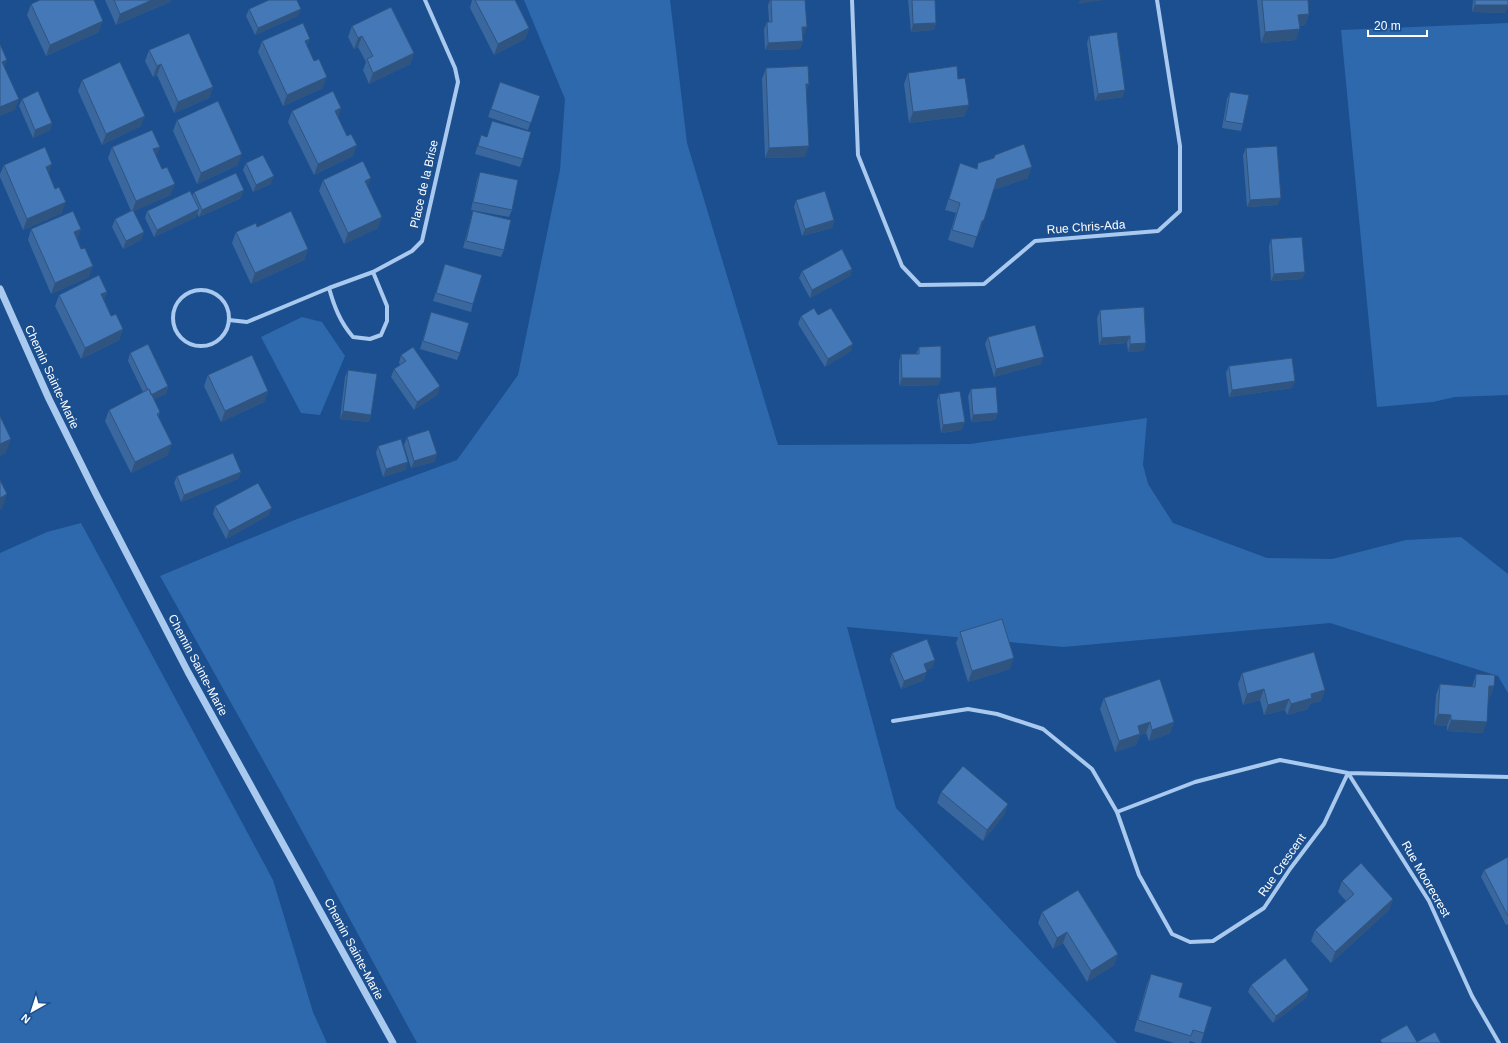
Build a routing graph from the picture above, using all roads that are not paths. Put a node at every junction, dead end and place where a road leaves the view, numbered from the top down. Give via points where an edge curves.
1 (425, 0) edge
2 (852, 0) edge
3 (1157, 0) edge
4 (373, 272) junction
5 (329, 288) junction
6 (0, 289) edge
7 (229, 320) junction
8 (893, 721) dead end
9 (1348, 772) junction
10 (1508, 777) edge
11 (1117, 812) junction
12 (393, 1043) edge
13 (1499, 1043) edge

1 - 4 street, Place de la Brise via 458,82 422,241 412,251
2 - 3 street, Rue Chris-Ada via 858,155 902,266 920,285 984,284 1035,241 1158,232 1180,211 1180,146
4 - 5 street, Place de la Brise
4 - 5 street via 387,306 388,321 381,335 370,339 353,337 345,328
5 - 7 street, Place de la Brise via 247,322
6 - 12 street, Chemin Sainte-Marie via 49,399 188,672
7 - 7 street via 225,303 218,296 202,290 192,291 184,296 174,311 173,320 181,337 197,346 206,346 222,337
8 - 11 street, Rue Crescent via 968,709 997,714 1043,729 1092,769
9 - 10 street
9 - 11 street via 1280,760 1195,782
9 - 11 street, Rue Crescent via 1324,824 1264,908 1213,941 1190,942 1172,934 1138,875
9 - 13 street, Rue Moorecrest via 1429,901 1472,996

